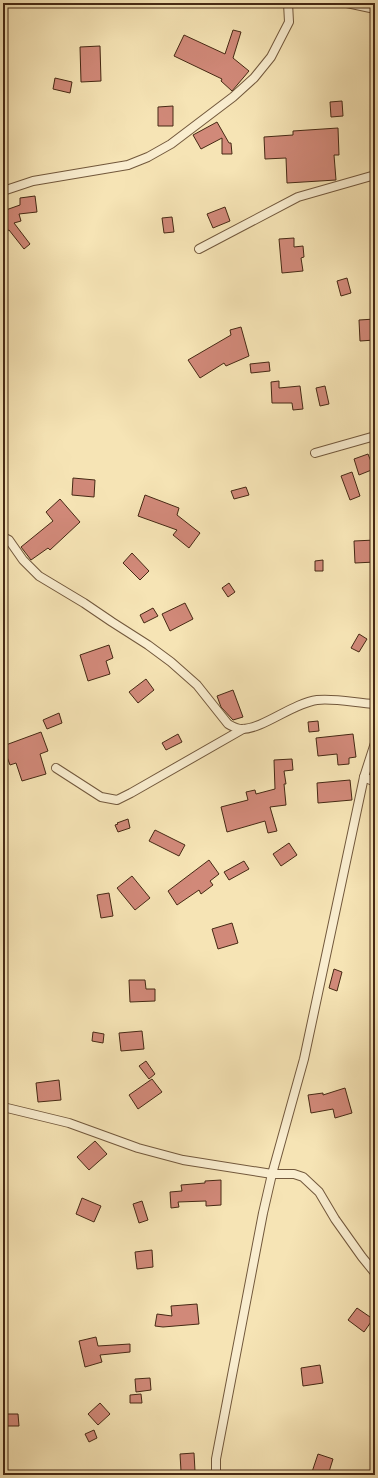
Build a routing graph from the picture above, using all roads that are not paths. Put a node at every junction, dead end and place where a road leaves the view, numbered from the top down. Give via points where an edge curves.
1 (288, 3) edge
2 (347, 3) edge
3 (375, 9) edge
4 (375, 175) edge
5 (3, 191) edge
6 (199, 249) dead end
7 (375, 436) edge
8 (316, 453) dead end
9 (3, 538) edge
10 (375, 704) edge
11 (243, 729) junction
12 (375, 743) edge
13 (56, 768) dead end
14 (364, 777) junction
15 (375, 782) edge
16 (3, 1107) edge
17 (272, 1174) junction
18 (375, 1273) edge
19 (216, 1475) edge

1 - 5 street via 289,22 271,57 254,78 171,144 128,165 33,181
2 - 3 street
4 - 6 street via 298,197
7 - 8 street
9 - 11 street via 9,540 23,560 39,576 172,662 197,685 228,724
10 - 11 street via 315,700 254,727
11 - 13 street via 116,800 101,797
12 - 14 street
14 - 15 street
14 - 17 street via 304,1059
16 - 17 street via 69,1123 138,1148 176,1158
17 - 18 street via 294,1174 303,1177 320,1192 335,1219
17 - 19 street via 216,1459

